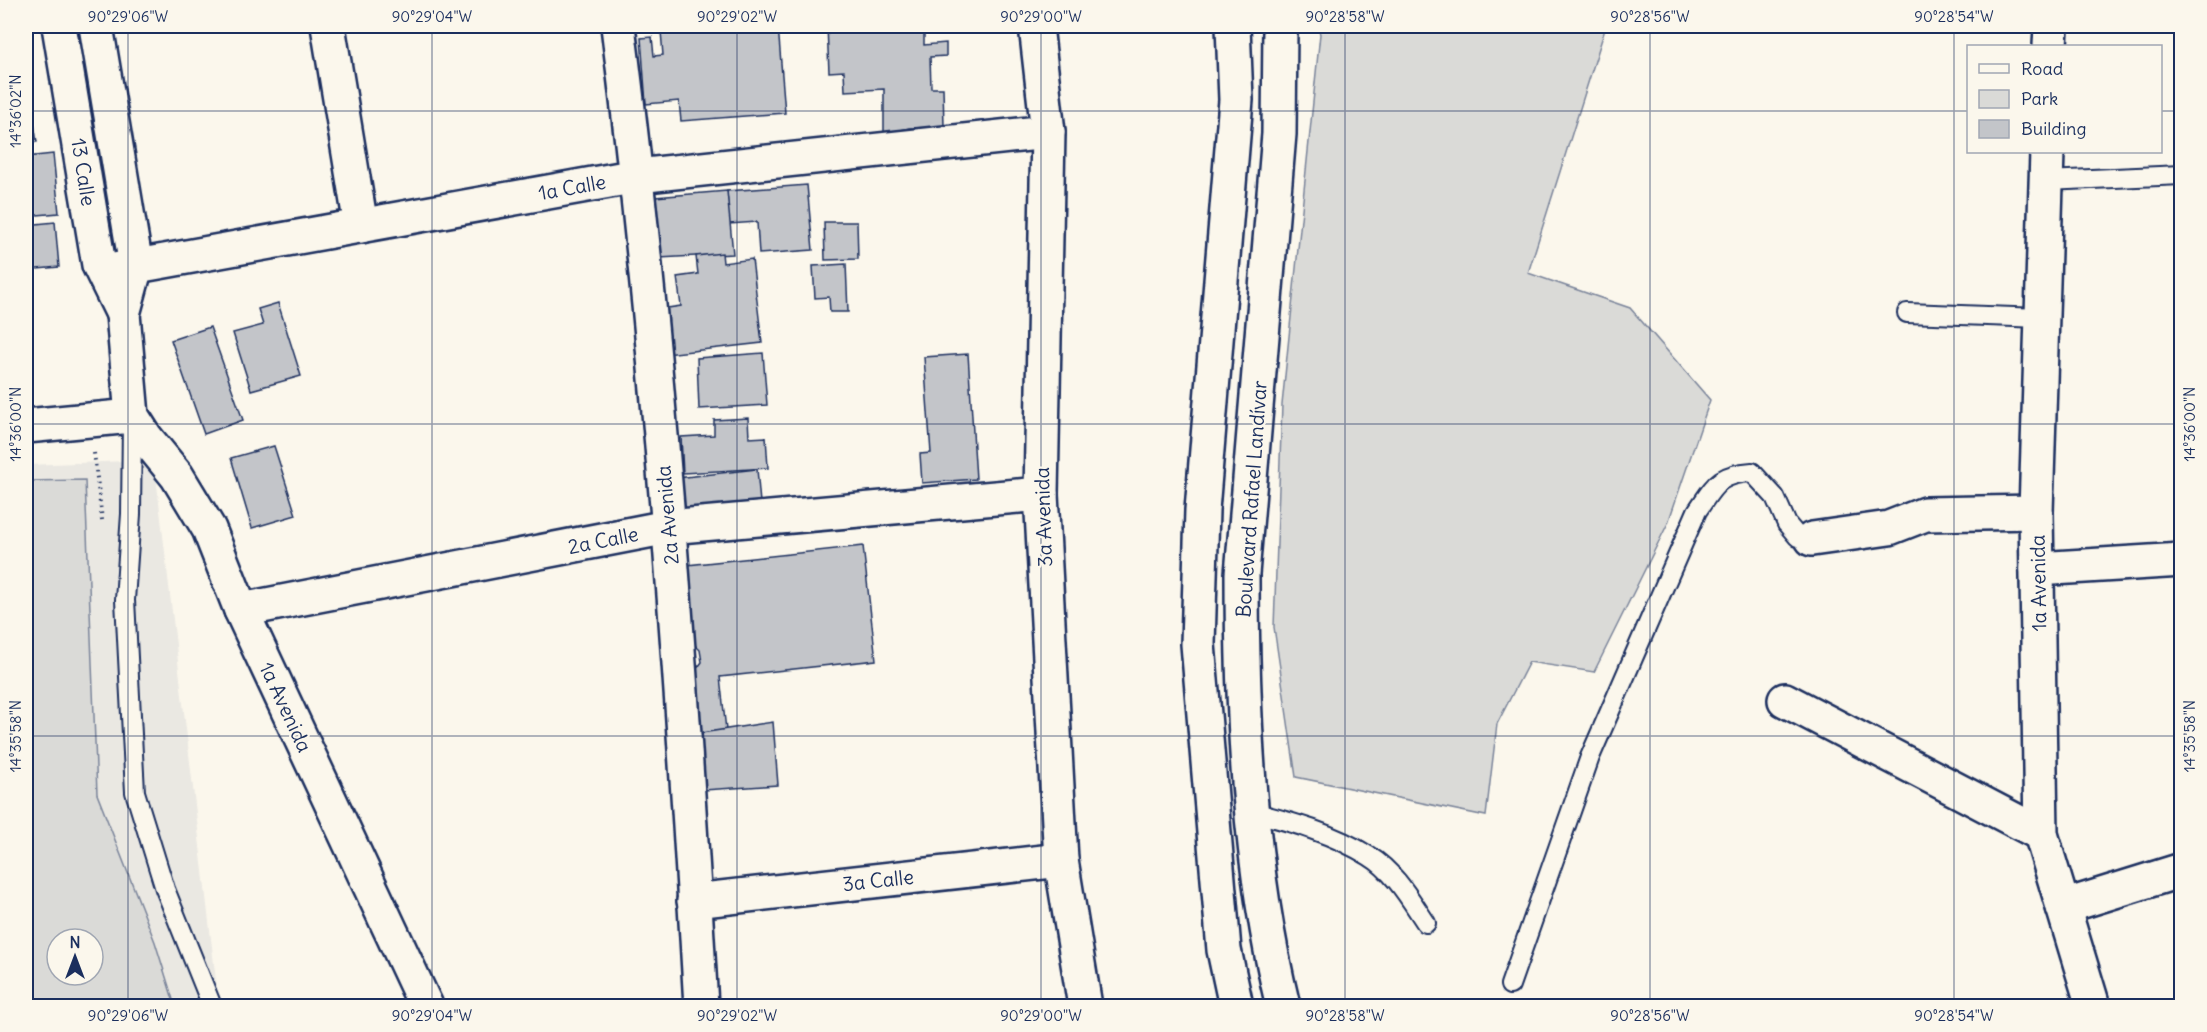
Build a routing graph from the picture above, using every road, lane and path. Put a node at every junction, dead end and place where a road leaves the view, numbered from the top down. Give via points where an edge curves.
1 (59, 26) edge
2 (96, 26) edge
3 (328, 26) edge
4 (618, 26) edge
5 (1036, 26) edge
6 (1233, 26) edge
7 (1280, 26) edge
8 (2051, 26) edge
9 (2050, 45) edge
10 (1048, 132) junction
11 (2047, 166) edge
12 (2181, 175) edge
13 (637, 176) junction
14 (361, 226) junction
15 (136, 266) junction
16 (101, 272) junction
17 (1907, 313) dead end
18 (123, 315) junction
19 (2042, 318) junction
20 (132, 416) junction
21 (26, 426) edge
22 (1041, 494) junction
23 (2036, 512) junction
24 (668, 527) junction
25 (1812, 539) joint
26 (2181, 560) edge
27 (2037, 569) junction
28 (241, 610) junction
29 (1785, 700) dead end
30 (1252, 812) junction
31 (2041, 834) junction
32 (1061, 860) junction
33 (2181, 870) edge
34 (694, 901) junction
35 (2063, 907) junction
36 (1426, 922) dead end
37 (1510, 985) dead end
38 (212, 1006) edge
39 (426, 1006) edge
40 (700, 1006) edge
41 (1085, 1006) edge
42 (1236, 1006) edge
43 (1283, 1006) edge
44 (2093, 1006) edge

1 - 16 street, 13 Calle
2 - 15 street, 13 Calle
3 - 14 street
4 - 13 street, 2a Avenida
5 - 10 street, 3a Avenida
6 - 42 street via 1236,100 1210,397 1198,644 1224,950
7 - 30 street, Boulevard Rafael Landívar via 1279,134 1242,574
8 - 9 street
10 - 13 street, 1a Calle
10 - 22 street, 3a Avenida
11 - 12 lane
11 - 19 street, 1a Avenida
13 - 14 street, 1a Calle
13 - 24 street, 2a Avenida
14 - 15 street, 1a Calle
15 - 16 street, 1a Calle
15 - 18 street, 13 Calle
16 - 18 street, 13 Calle
17 - 19 lane
18 - 20 street, 13 Calle
19 - 23 street, 1a Avenida
20 - 21 street
20 - 28 street, 1a Avenida via 177,476 209,529
20 - 38 lane via 125,600 135,792 165,889
22 - 24 street, 2a Calle
22 - 32 street, 3a Avenida
23 - 25 street via 1925,514 1889,528
23 - 27 street, 1a Avenida
24 - 28 street, 2a Calle
24 - 34 street, 2a Avenida
25 - 37 lane via 1798,537 1774,497 1752,472 1731,473 1715,484 1697,511 1590,757
26 - 27 street
27 - 31 street, 1a Avenida
28 - 39 street, 1a Avenida
29 - 31 street
30 - 36 lane via 1300,824 1370,856 1400,885
30 - 43 street, Boulevard Rafael Landívar via 1268,946
31 - 35 street, 1a Avenida
32 - 34 street, 3a Calle
32 - 41 street, 3a Avenida
33 - 35 street
34 - 40 street, 2a Avenida
35 - 44 street, 1a Avenida

